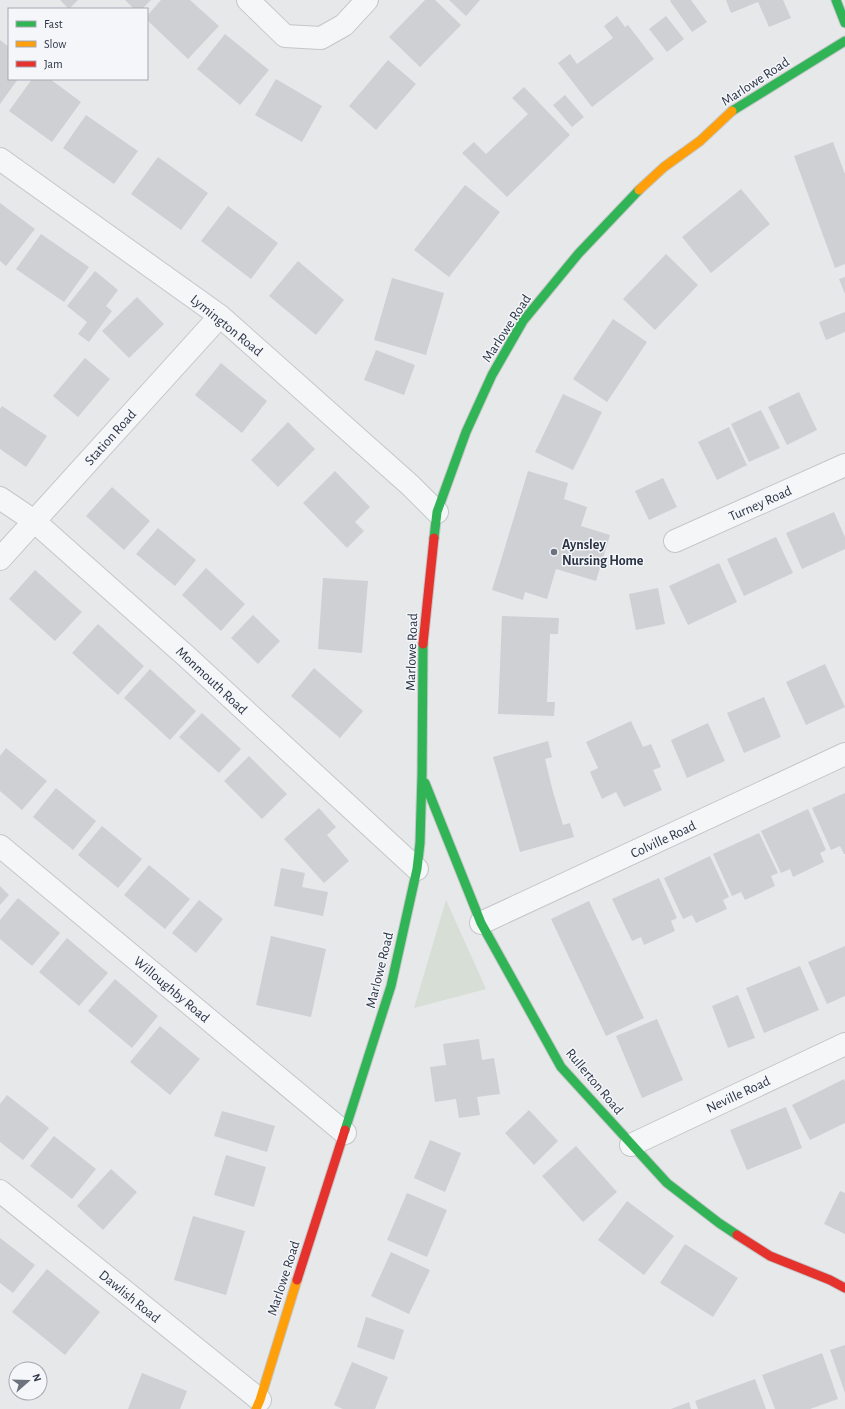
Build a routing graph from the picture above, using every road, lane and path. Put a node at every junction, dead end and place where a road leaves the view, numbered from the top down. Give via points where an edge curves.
1 (248, 0) edge
2 (367, 0) edge
3 (836, 0) edge
4 (845, 23) edge
5 (845, 41) edge
6 (0, 159) edge
7 (220, 316) junction
8 (845, 466) edge
9 (0, 498) edge
10 (438, 512) junction
11 (34, 521) junction
12 (675, 542) dead end
13 (0, 559) edge
14 (845, 754) edge
15 (422, 774) junction
16 (0, 846) edge
17 (417, 869) junction
18 (482, 923) junction
19 (845, 1044) edge
20 (345, 1133) junction
21 (631, 1145) junction
22 (0, 1191) edge
23 (845, 1288) edge
24 (258, 1405) edge

1 - 2 street via 285,36 321,38 344,25
3 - 4 street
5 - 10 street, Marlowe Road via 735,108 700,141 643,186 579,253 524,321 492,374 466,432
6 - 7 street, Lymington Road
7 - 10 street, Lymington Road
7 - 11 street, Station Road
8 - 12 street, Turney Road
9 - 11 street, Monmouth Road
10 - 15 street, Marlowe Road via 423,636
11 - 13 street, Station Road
11 - 17 street, Monmouth Road via 186,656
14 - 18 street, Colville Road
15 - 17 street, Marlowe Road
15 - 18 street, Rullerton Road
16 - 20 street, Willoughby Road
17 - 20 street, Marlowe Road via 391,986
18 - 21 street, Rullerton Road via 561,1067
19 - 21 street, Neville Road
20 - 24 street, Marlowe Road
21 - 23 street, Rullerton Road via 667,1183 718,1224 770,1256
22 - 24 street, Dawlish Road

